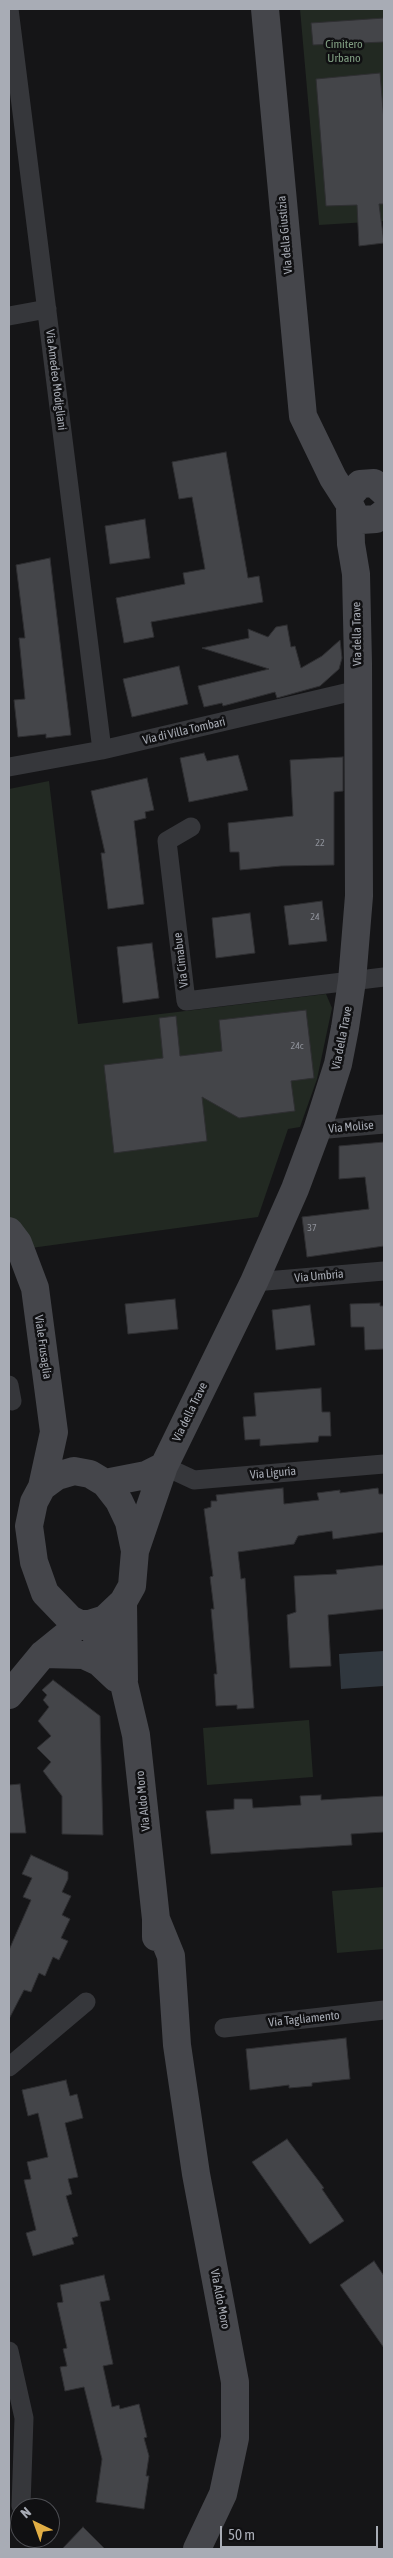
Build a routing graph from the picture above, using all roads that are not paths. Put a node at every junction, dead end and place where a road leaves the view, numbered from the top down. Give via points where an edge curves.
1 (9, 9) edge
2 (265, 9) edge
3 (47, 309) junction
4 (9, 316) edge
5 (324, 456) junction
6 (380, 500) edge
7 (349, 506) junction
8 (356, 574) junction
9 (358, 690) junction
10 (102, 750) junction
11 (9, 767) edge
12 (191, 828) dead end
13 (384, 977) edge
14 (352, 981) junction
15 (384, 1124) edge
16 (317, 1130) junction
17 (9, 1231) edge
18 (18, 1259) edge
19 (384, 1271) edge
20 (254, 1282) junction
21 (54, 1432) junction
22 (384, 1464) edge
23 (164, 1466) junction
24 (97, 1479) junction
25 (42, 1487) junction
26 (135, 1551) junction
27 (45, 1593) junction
28 (123, 1602) junction
29 (84, 1624) junction
30 (43, 1654) junction
31 (124, 1684) junction
32 (9, 1695) edge
33 (86, 2002) dead end
34 (384, 2010) edge
35 (224, 2028) dead end
36 (9, 2067) edge
37 (9, 2351) edge
38 (21, 2498) edge
39 (197, 2549) edge

1 - 3 street, Via Amedeo Modigliani
2 - 5 street, Via della Giustizia via 303,416
3 - 4 street
3 - 10 street, Via Amedeo Modigliani
5 - 6 street, Via della Giustizia
5 - 7 street, Via della Giustizia
6 - 7 street via 354,488
6 - 8 street, Via della Trave
7 - 8 street, Via della Trave
8 - 9 street, Via della Trave
9 - 10 street, Via di Villa Tombari
9 - 14 street, Via della Trave via 359,896
10 - 11 street, Via di Villa Tombari
12 - 14 street, Via Cimabue via 167,841 186,1001
13 - 14 street
14 - 16 street, Via della Trave via 338,1064
15 - 16 street, Via Molise
16 - 20 street, Via della Trave
17 - 18 street, Viale Frusaglia via 18,1243
18 - 21 street, Viale Frusaglia via 35,1288
19 - 20 street, Via Umbria
20 - 23 street, Via della Trave
21 - 24 street
21 - 25 street, Viale Frusaglia
22 - 23 street, Via Liguria via 194,1480
23 - 24 street via 146,1475
23 - 26 street, Via della Trave
24 - 25 street via 74,1471 57,1476
24 - 26 street, Via della Trave via 119,1502 129,1522
25 - 27 street via 34,1502 29,1526 34,1562
26 - 28 street, Via della Trave via 132,1586
27 - 29 street via 70,1619
27 - 30 street via 47,1634
28 - 29 street, Via della Trave via 106,1619
28 - 31 street, Via Aldo Moro
29 - 30 street, Via della Trave
29 - 31 street, Via Aldo Moro via 109,1655
30 - 31 street via 84,1655 99,1662
30 - 32 street, Via della Trave
31 - 39 street, Via Aldo Moro via 136,1735 156,1919 157,1987 176,2045 196,2174 235,2382 233,2447 222,2494
33 - 36 street
34 - 35 street, Via Tagliamento
37 - 38 street via 24,2418

